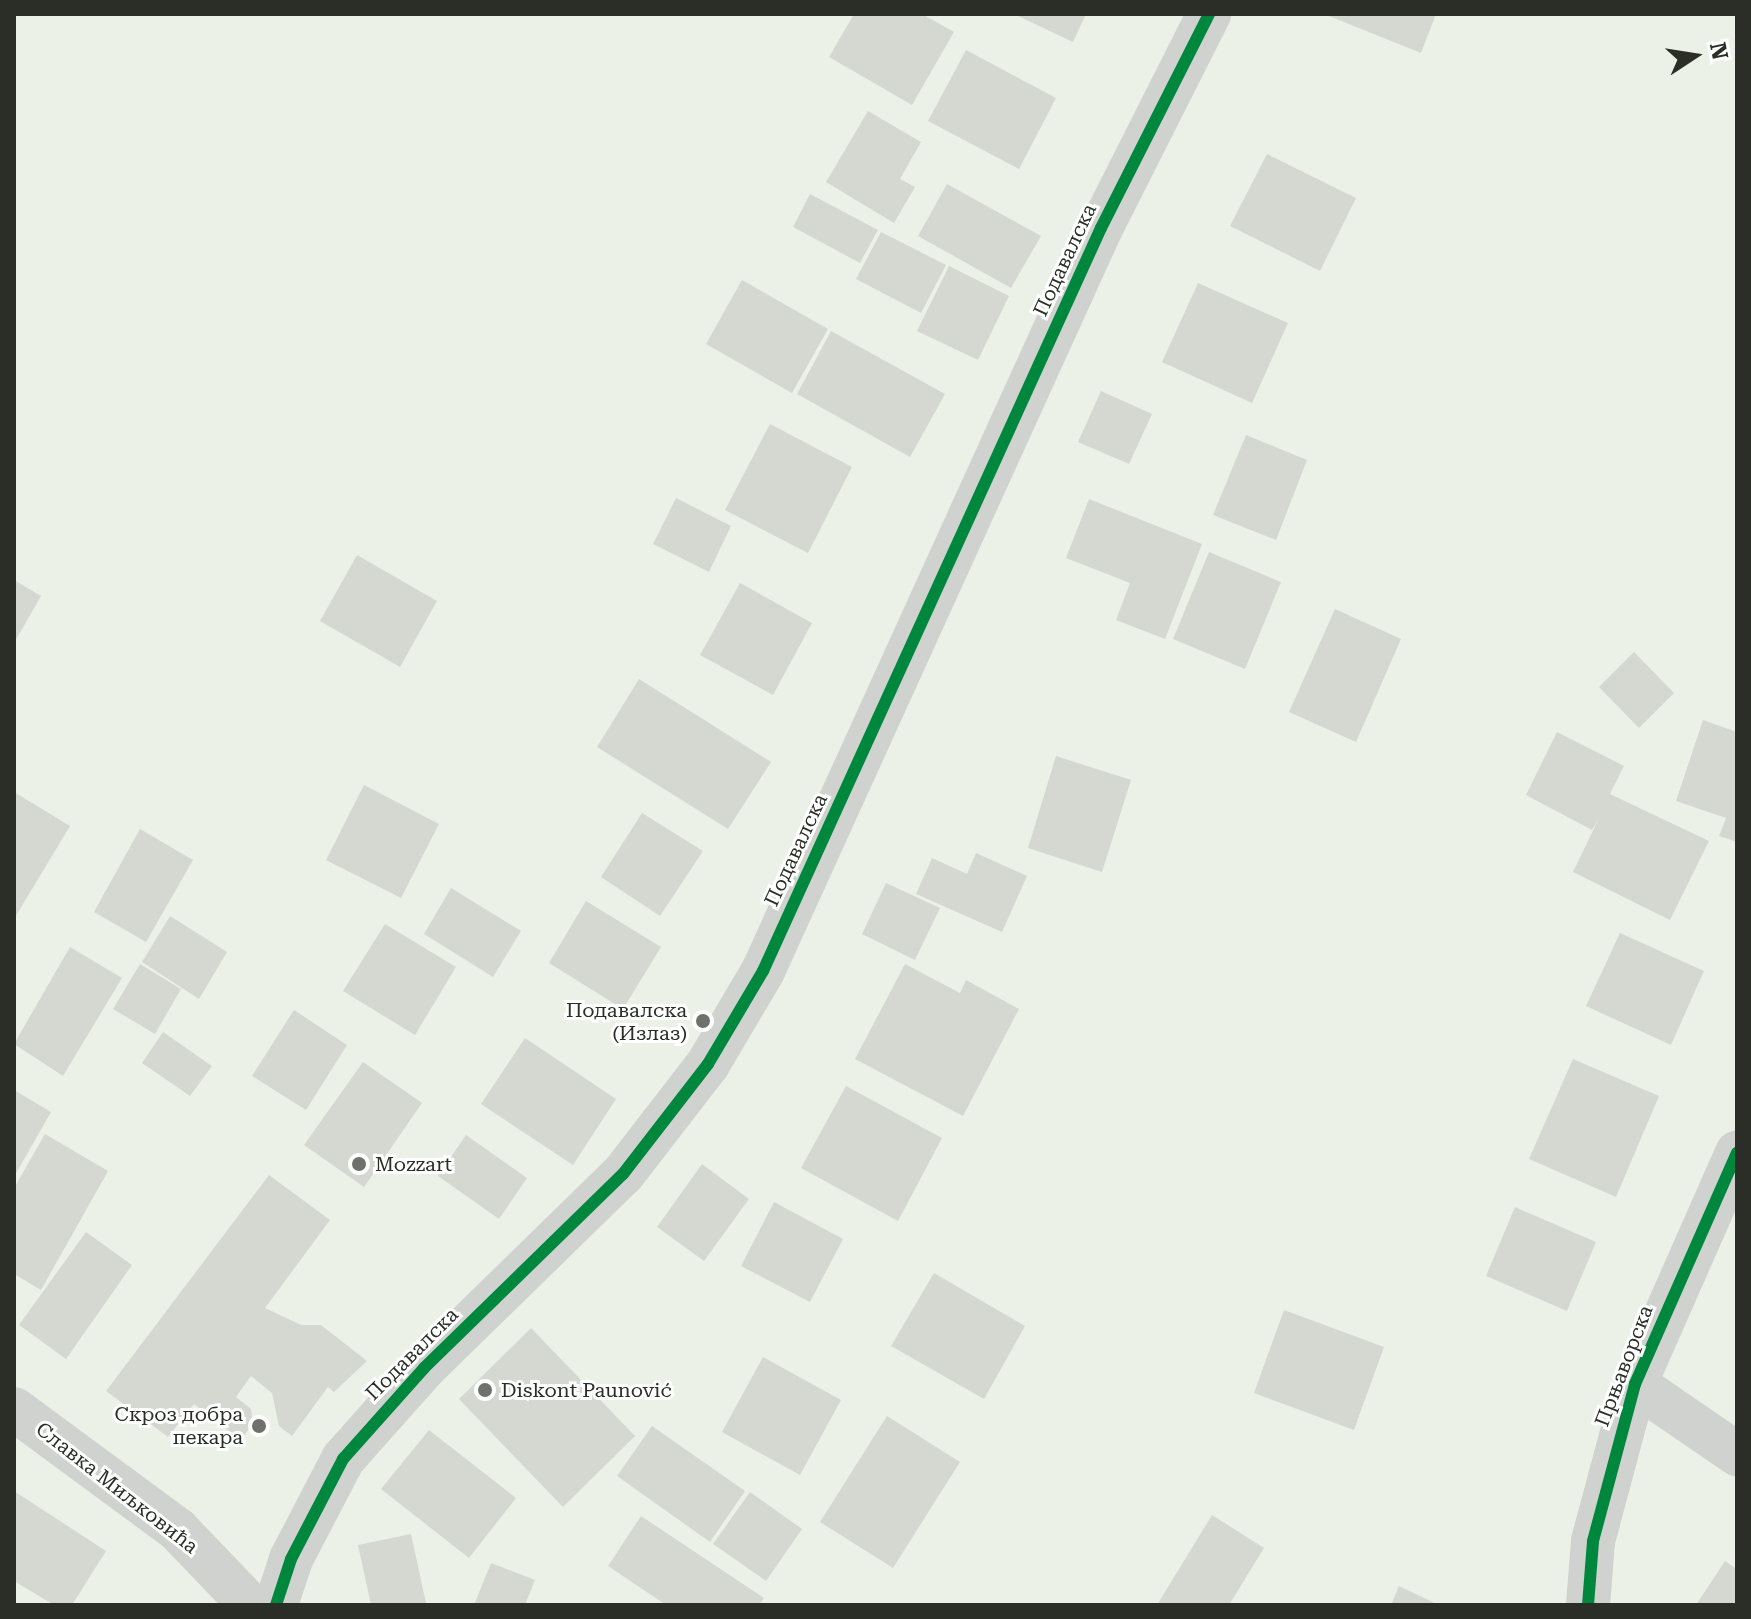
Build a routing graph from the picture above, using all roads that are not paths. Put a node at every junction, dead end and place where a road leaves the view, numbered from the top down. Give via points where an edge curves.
1 (1209, 14) edge
2 (1737, 1153) edge
3 (1635, 1384) junction
4 (14, 1409) edge
5 (1737, 1454) edge
6 (250, 1605) edge
7 (276, 1605) edge
8 (1588, 1605) edge

1 - 7 street, Подавалска via 1101,228 763,971 708,1064 623,1174 424,1368 343,1459 291,1559
2 - 3 street, Прњаворска
3 - 5 street
3 - 8 street, Прњаворска via 1593,1541
4 - 6 street, Славка Миљковића via 178,1530

